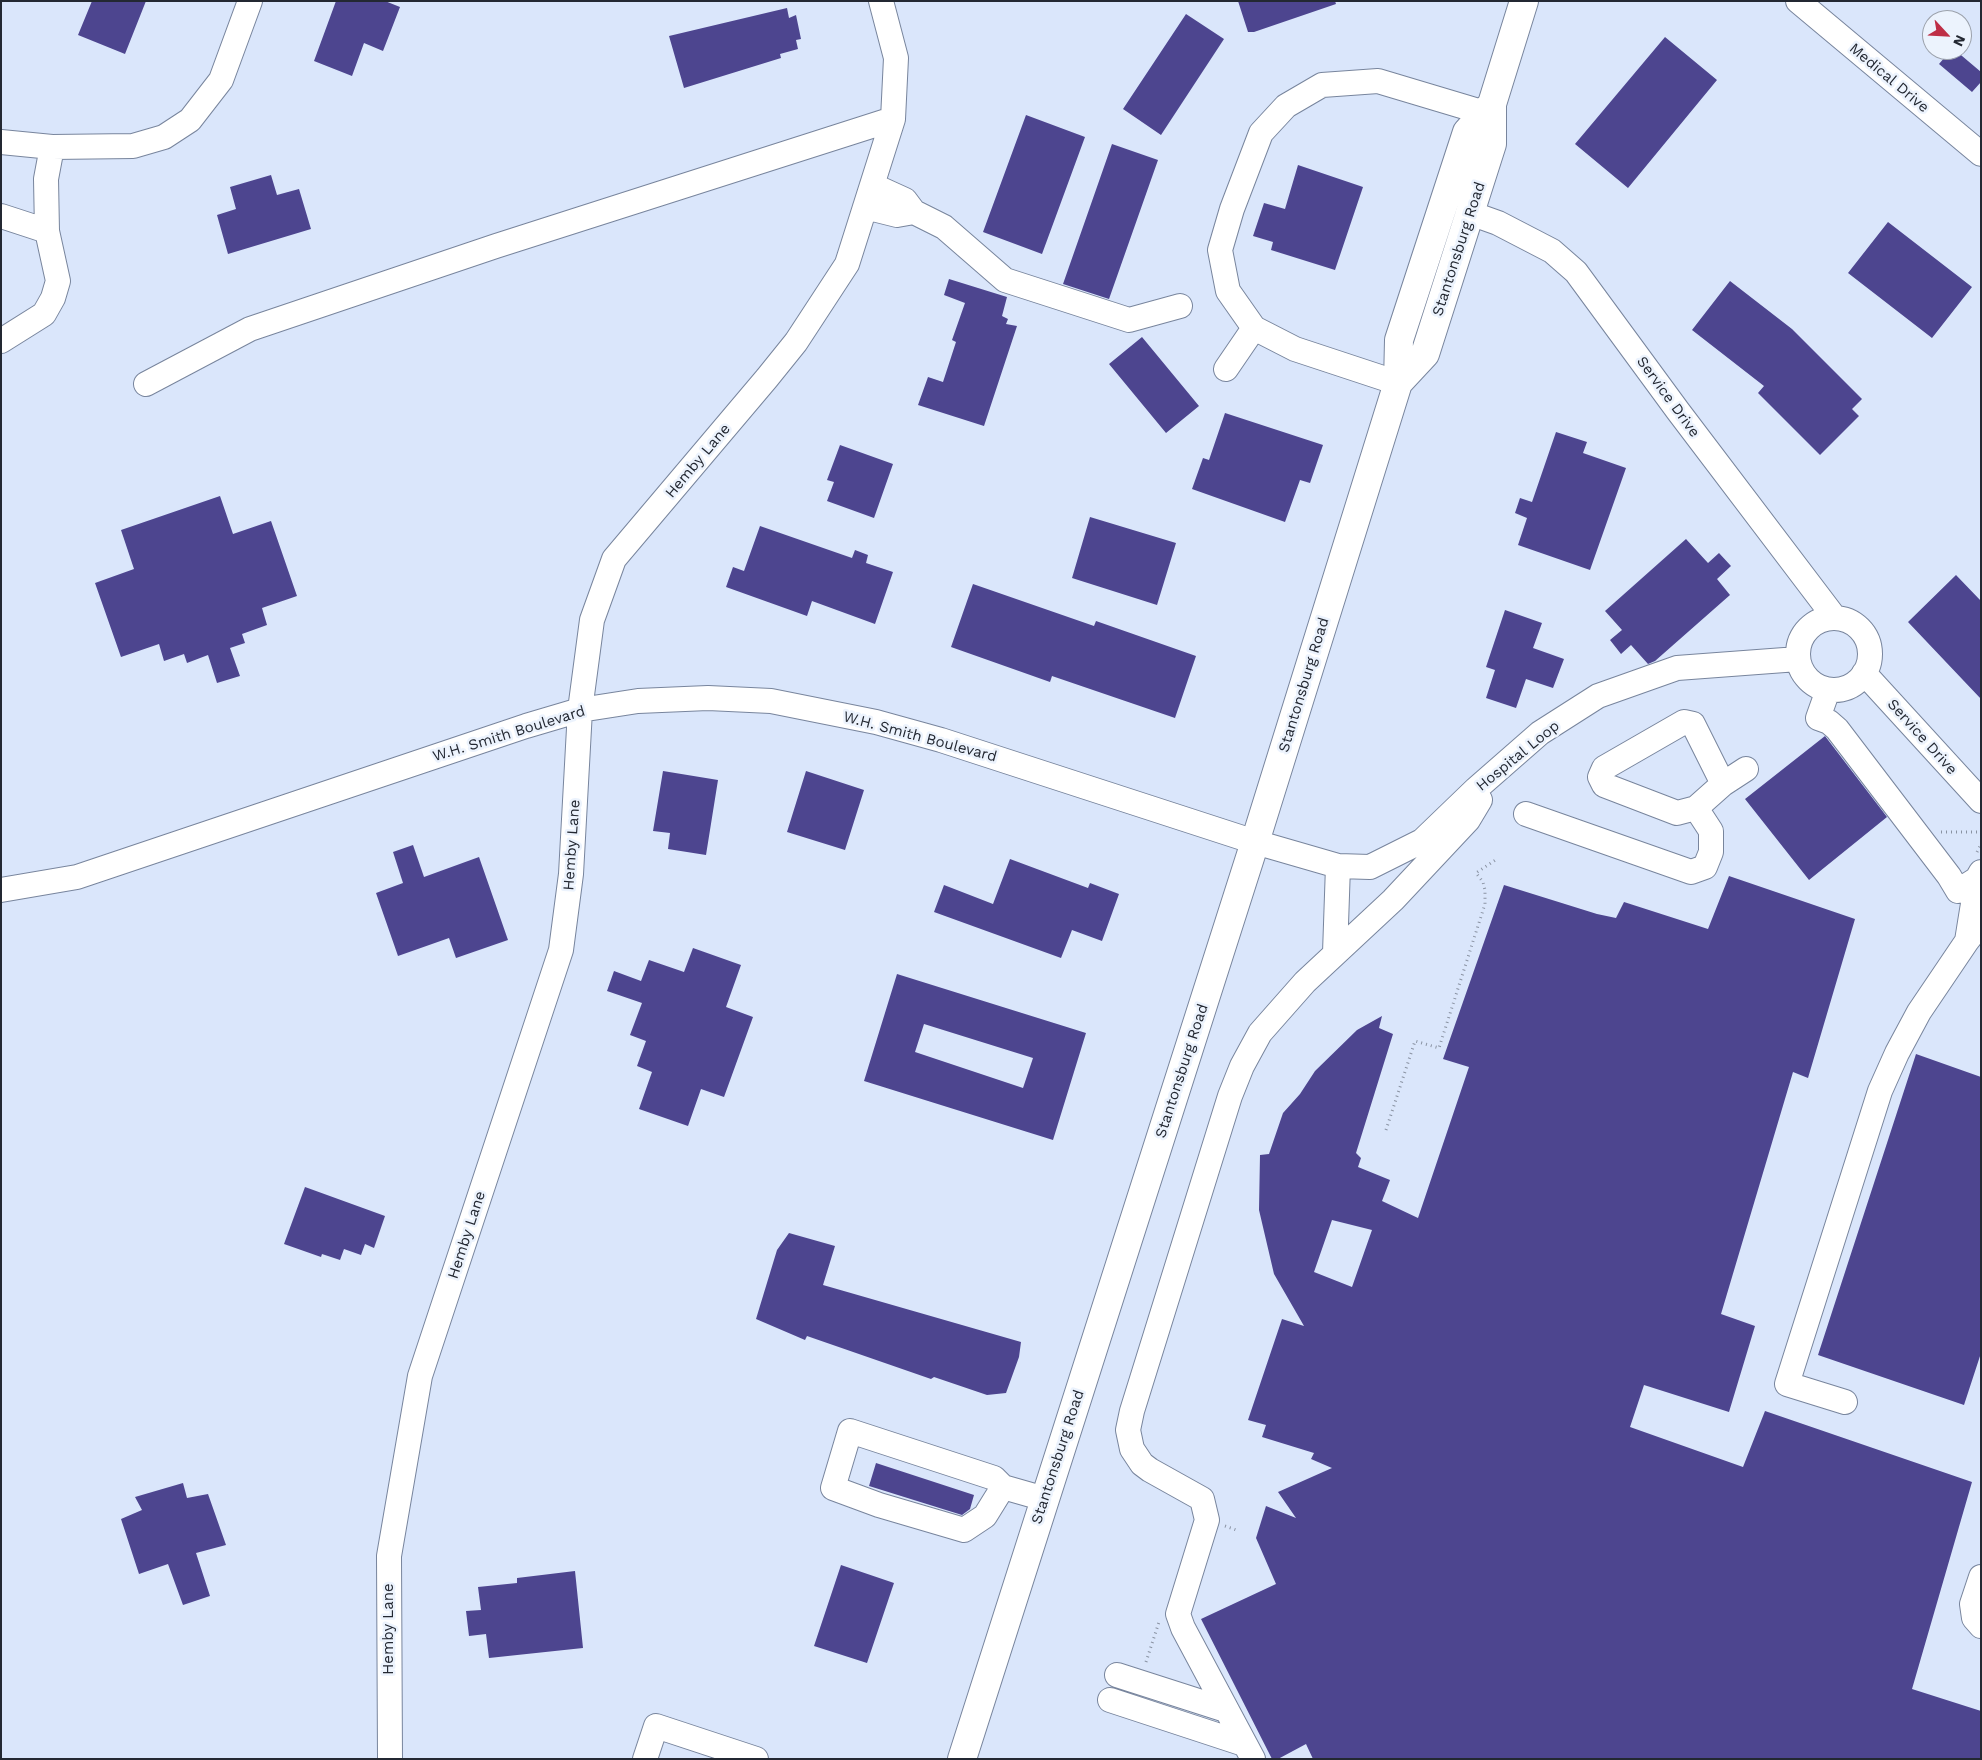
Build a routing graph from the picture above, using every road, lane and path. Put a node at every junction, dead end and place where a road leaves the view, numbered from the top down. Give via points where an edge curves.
1 (250, 1) edge
2 (881, 1) edge
3 (1524, 1) edge
4 (1798, 1) edge
5 (1488, 109) junction
6 (892, 119) junction
7 (1, 142) edge
8 (52, 147) junction
9 (1981, 154) edge
10 (869, 196) junction
11 (1470, 213) junction
12 (1, 216) edge
13 (47, 231) junction
14 (1180, 306) dead end
15 (1254, 328) junction
16 (1, 341) edge
17 (1226, 369) dead end
18 (1398, 383) junction
19 (146, 384) dead end
20 (1836, 618) junction
21 (1798, 659) junction
22 (1864, 673) junction
23 (1828, 690) junction
24 (580, 710) junction
25 (1746, 769) dead end
26 (1498, 770) junction
27 (1723, 784) junction
28 (1981, 801) edge
29 (1696, 808) junction
30 (1526, 814) dead end
31 (1255, 842) junction
32 (1498, 859) dead end
33 (1338, 866) junction
34 (1972, 880) edge
35 (1, 890) edge
36 (1981, 920) edge
37 (1967, 941) junction
38 (1335, 953) junction
39 (1386, 1130) dead end
40 (1845, 1402) dead end
41 (1003, 1487) junction
42 (1045, 1499) junction
43 (1981, 1576) edge
44 (1981, 1626) edge
45 (1240, 1735) edge
46 (390, 1759) edge
47 (645, 1759) edge
48 (756, 1759) edge
49 (962, 1759) edge

1 - 8 street via 221,80 190,120 164,137 133,146
2 - 6 street, Hemby Lane via 896,58
3 - 5 main road, Stantonsburg Road
4 - 9 street, Medical Drive
5 - 11 main road, Stantonsburg Road via 1492,144
5 - 15 street via 1378,81 1322,85 1286,106 1261,133 1220,250 1228,291
5 - 18 main road, Stantonsburg Road via 1467,132 1399,340
6 - 10 street, Hemby Lane
6 - 19 street via 250,329
7 - 8 street
8 - 13 street via 46,179
10 - 14 street via 905,200 914,212 944,227 1005,280 1129,320
10 - 24 street, Hemby Lane via 847,264 796,342 614,559 592,620
11 - 18 main road, Stantonsburg Road via 1425,354
11 - 20 street, Service Drive via 1498,222 1552,251 1576,272
12 - 13 street
13 - 16 street via 58,281 52,298 44,314
15 - 17 street
15 - 18 street via 1295,349
18 - 31 main road, Stantonsburg Road
20 - 21 street via 1825,619 1807,630 1798,649
20 - 22 street via 1852,623 1865,636 1870,652
21 - 23 street via 1808,679
21 - 26 street, Hospital Loop via 1677,668 1598,696 1540,733
22 - 23 street via 1850,687
22 - 28 street, Service Drive
23 - 34 street via 1818,718 1837,729 1944,868
24 - 31 street, W.H. Smith Boulevard via 638,701 708,698 771,701 876,722 940,740
24 - 35 street, W.H. Smith Boulevard via 77,877
24 - 46 street, Hemby Lane via 572,874 561,950 420,1376 389,1556
25 - 27 street
26 - 33 street, Hospital Loop via 1422,841 1370,867
26 - 38 street via 1468,820 1393,900
27 - 29 street
27 - 29 street via 1693,724 1684,722 1604,768 1600,777 1604,785 1677,814
29 - 30 street via 1711,831 1711,852 1705,867 1690,872
31 - 33 street, Hospital Loop
31 - 42 main road, Stantonsburg Road
32 - 39 path via 1476,873 1483,882 1484,904 1439,1048 1415,1042
33 - 38 street
34 - 37 street
36 - 37 street
37 - 40 street via 1919,1012 1880,1091 1787,1384
38 - 45 street via 1278,1010 1260,1033 1242,1066 1138,1386 1128,1430 1132,1449 1142,1464 1202,1499 1207,1520 1178,1614
41 - 41 street via 994,1478 850,1431 833,1488 964,1530 985,1516
41 - 42 street
42 - 49 main road, Stantonsburg Road
43 - 44 street via 1972,1604 1974,1618
45 - 45 street via 1113,1688
47 - 48 street via 656,1726

